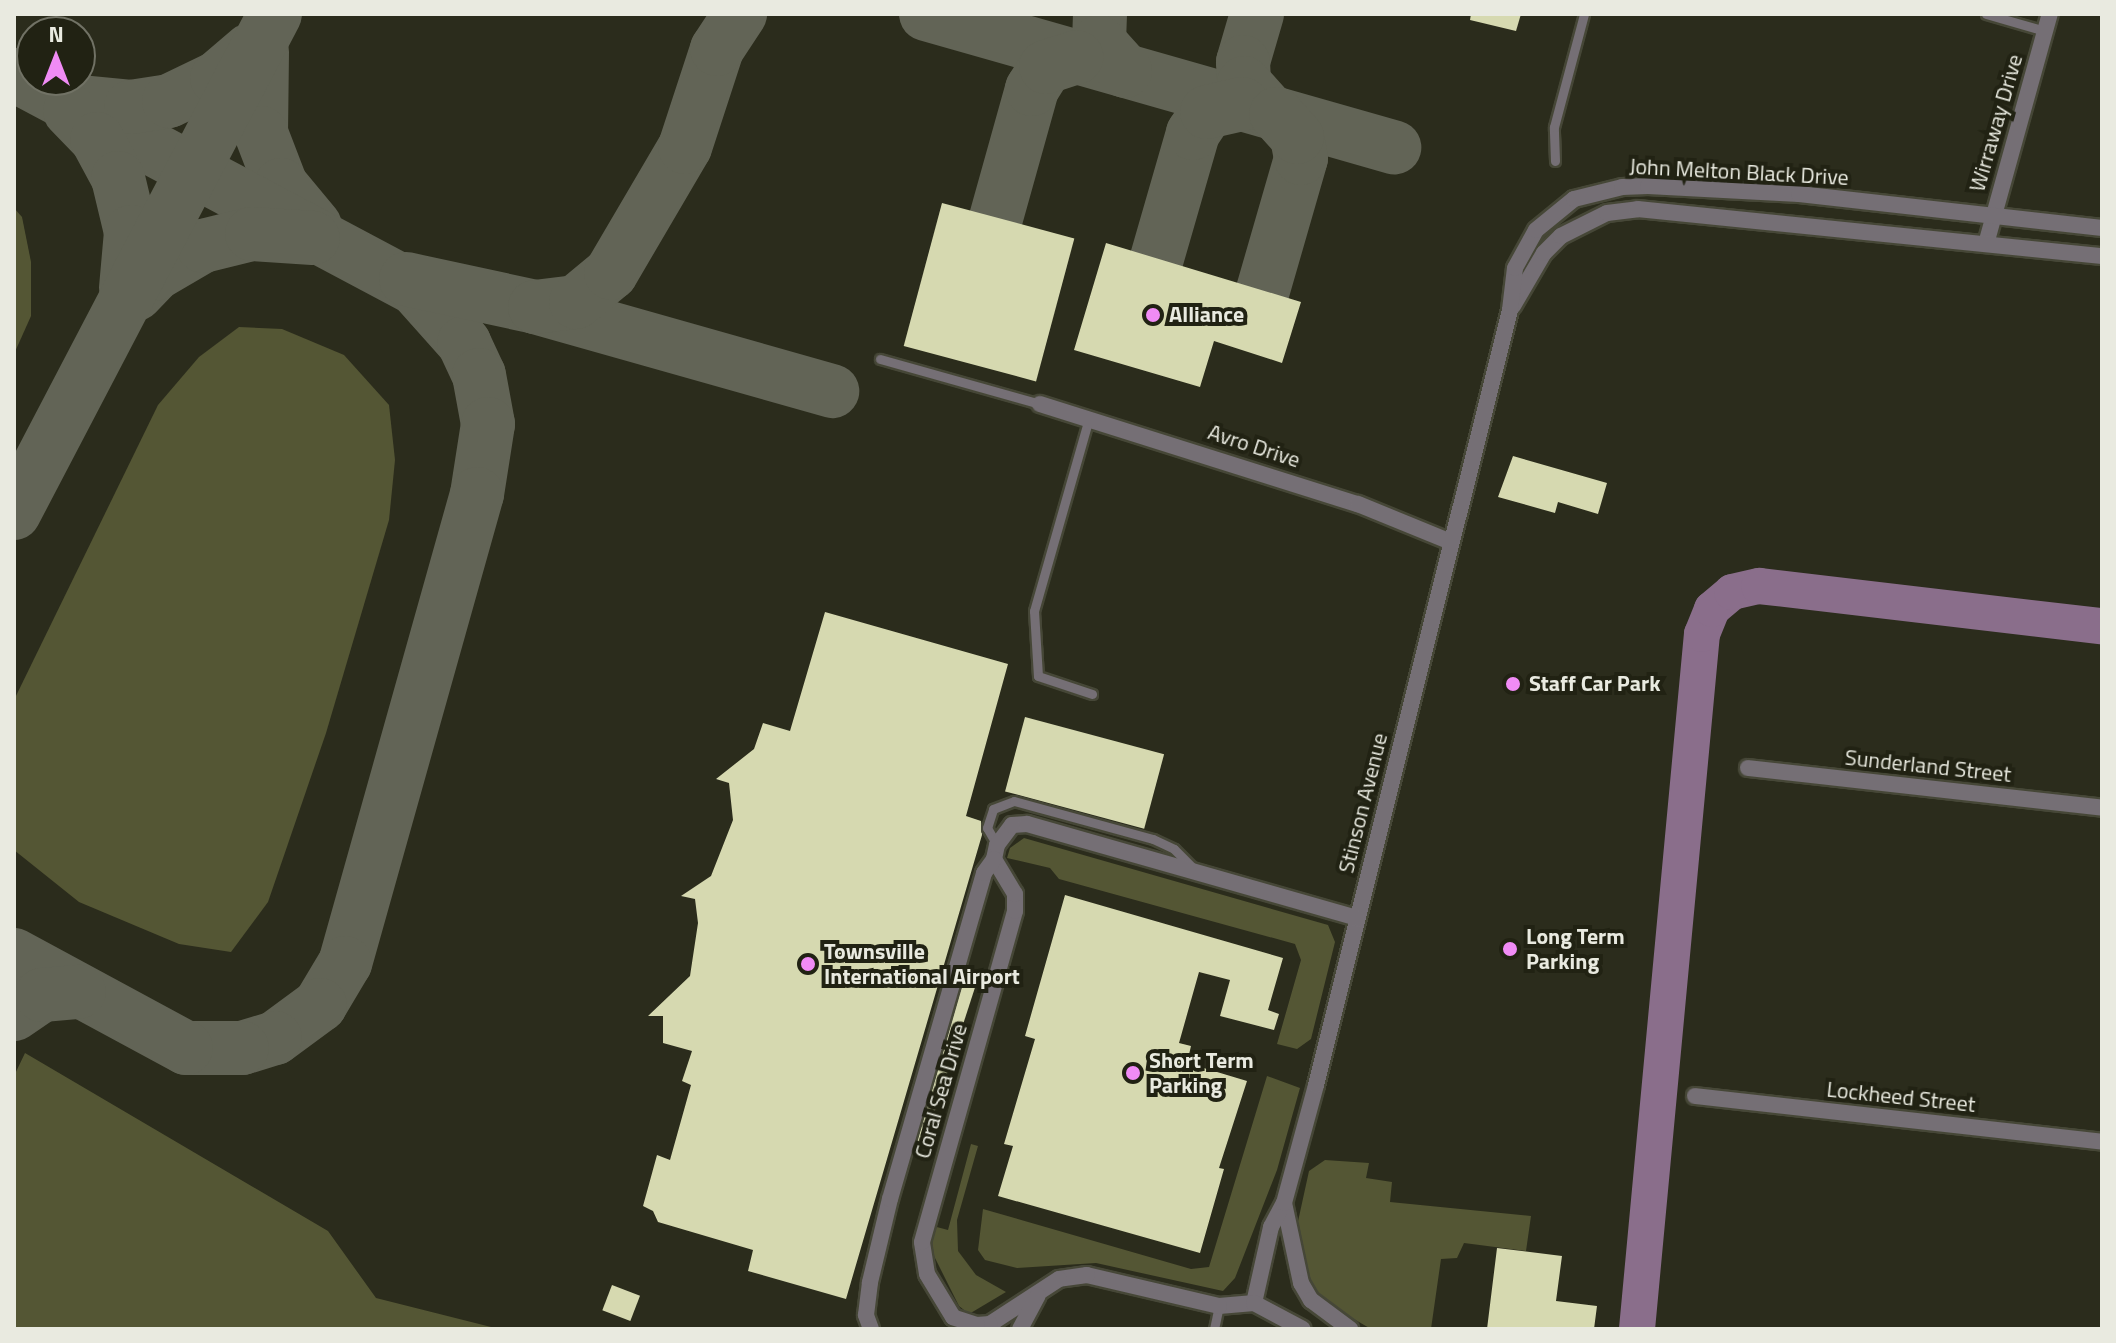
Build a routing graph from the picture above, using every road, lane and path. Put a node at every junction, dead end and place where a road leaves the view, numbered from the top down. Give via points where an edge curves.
1 (1584, 14) edge
2 (1986, 14) edge
3 (2050, 14) edge
4 (2045, 31) junction
5 (1555, 161) dead end
6 (1993, 216) junction
7 (2102, 228) edge
8 (1986, 244) junction
9 (2102, 256) edge
10 (1510, 310) junction
11 (880, 359) dead end
12 (1040, 404) joint
13 (1089, 418) junction
14 (1451, 542) junction
15 (1092, 694) dead end
16 (1748, 768) dead end
17 (2102, 808) edge
18 (996, 852) junction
19 (1199, 873) junction
20 (1357, 918) junction
21 (1695, 1096) dead end
22 (2102, 1142) edge
23 (1284, 1203) junction
24 (1039, 1294) junction
25 (1254, 1303) junction
26 (1219, 1306) junction
27 (867, 1324) edge
28 (1024, 1327) edge
29 (1214, 1329) edge
30 (1303, 1329) edge
31 (1350, 1329) edge

1 - 5 lane via 1554,127
2 - 4 lane
3 - 4 street, Wirraway Drive
4 - 6 street, Wirraway Drive
6 - 7 street, John Melton Black Drive
6 - 8 street, Wirraway Drive
6 - 10 street, John Melton Black Drive via 1799,194 1648,186 1596,191 1554,211 1536,230 1515,268
8 - 9 street, John Melton Black Drive
8 - 10 street, John Melton Black Drive via 1638,209 1607,213 1561,236 1544,253
10 - 14 street, Stinson Avenue
11 - 12 lane
12 - 13 street, Avro Drive
13 - 14 street, Avro Drive via 1358,504
13 - 15 lane via 1034,611 1038,676
14 - 20 street, Stinson Avenue
16 - 17 street, Sunderland Street
18 - 19 street via 1012,825 1027,824
18 - 19 lane via 987,828 993,809 1014,801 1153,839 1174,849
18 - 24 street, Coral Sea Drive via 1015,894 1015,911 922,1252 927,1274 953,1317 965,1324 990,1324
18 - 27 street via 984,873 890,1199
19 - 20 street
20 - 23 street, Stinson Avenue
21 - 22 street, Lockheed Street
23 - 25 street, Stinson Avenue via 1271,1227
23 - 31 street via 1301,1283 1311,1300
24 - 26 street, Coral Sea Drive via 1059,1279 1087,1275
24 - 28 street
25 - 26 street, Coral Sea Drive
25 - 30 street
26 - 29 lane

